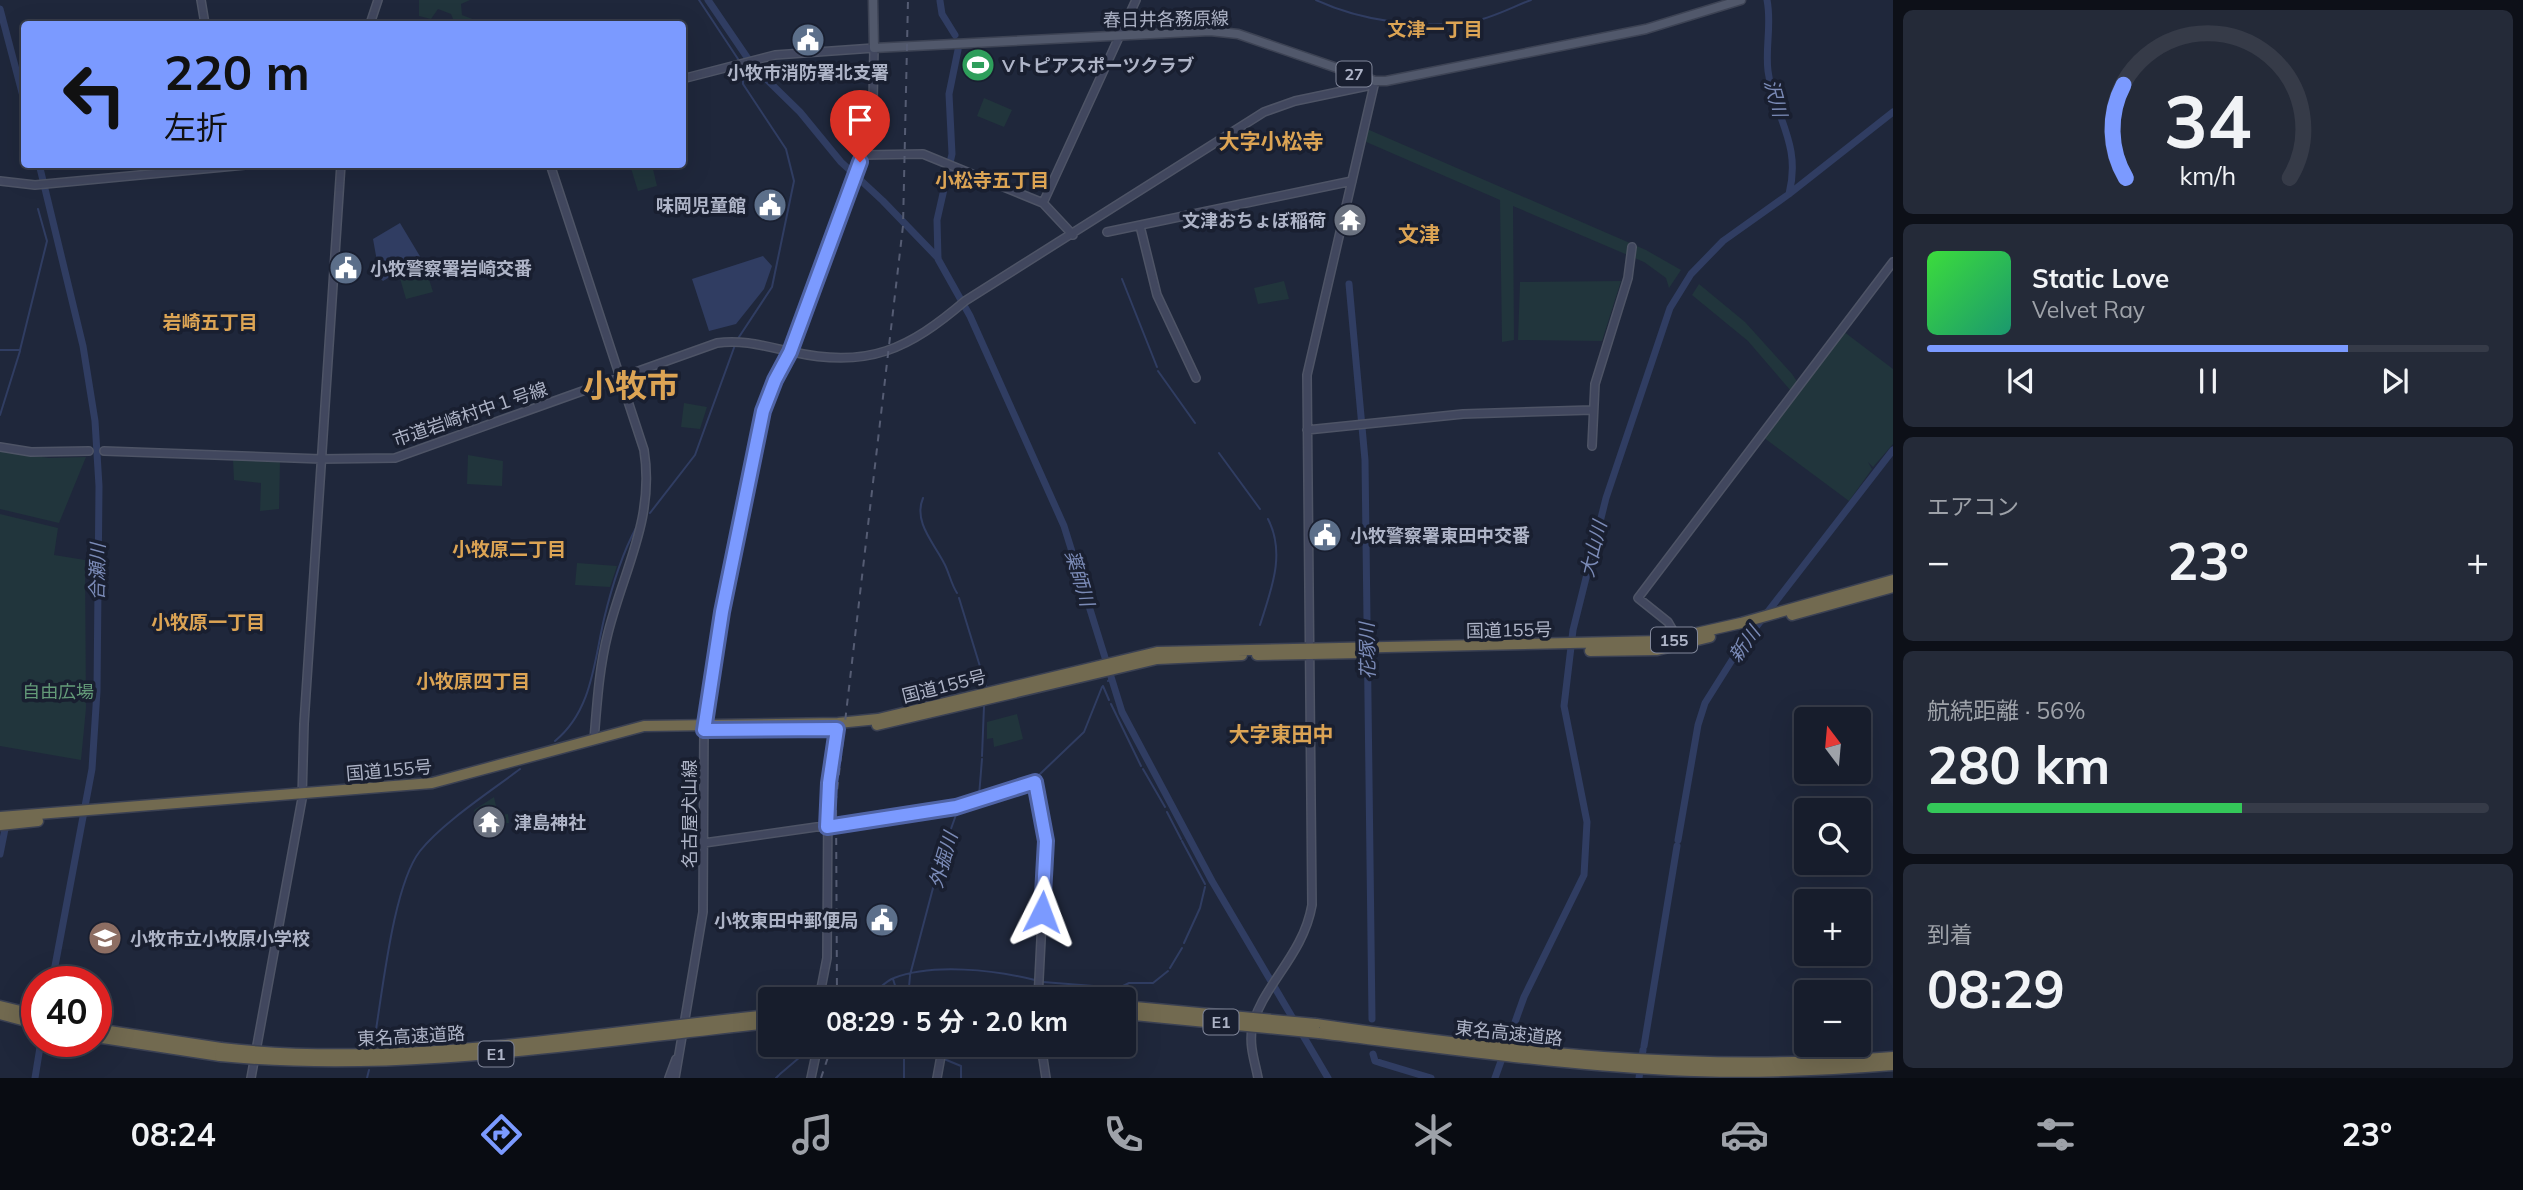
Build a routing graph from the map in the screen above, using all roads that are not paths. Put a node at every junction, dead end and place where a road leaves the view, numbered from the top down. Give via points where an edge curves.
1 (201, 0) edge
2 (378, 0) edge
3 (873, 0) edge
4 (1136, 0) edge
5 (1741, 0) edge
6 (204, 21) edge
7 (371, 21) edge
8 (1119, 35) junction
9 (874, 48) junction
10 (686, 78) edge
11 (1375, 81) junction
12 (863, 155) junction
13 (204, 168) edge
14 (341, 168) edge
15 (551, 168) edge
16 (0, 181) edge
17 (1352, 181) junction
18 (1043, 204) junction
19 (1140, 226) junction
20 (1107, 232) dead end
21 (1073, 235) junction
22 (1632, 247) dead end
23 (1893, 262) edge
24 (790, 352) junction
25 (619, 379) junction
26 (1196, 379) dead end
27 (1592, 410) junction
28 (1307, 430) junction
29 (1592, 446) dead end
30 (0, 447) edge
31 (89, 451) dead end
32 (106, 451) dead end
33 (321, 459) junction
34 (1893, 580) edge
35 (1893, 587) edge
36 (1764, 620) junction
37 (1680, 642) junction
38 (1309, 651) junction
39 (837, 726) junction
40 (704, 727) junction
41 (594, 740) junction
42 (302, 797) junction
43 (77, 815) junction
44 (0, 817) edge
45 (0, 825) edge
46 (827, 827) junction
47 (704, 843) junction
48 (821, 987) edge
49 (1039, 987) edge
50 (0, 1006) edge
51 (1136, 1007) edge
52 (21, 1011) edge
53 (0, 1014) edge
54 (1136, 1015) edge
55 (758, 1016) edge
56 (21, 1020) edge
57 (758, 1024) edge
58 (1317, 1029) junction
59 (112, 1032) edge
60 (112, 1039) edge
61 (220, 1052) junction
62 (815, 1057) edge
63 (941, 1057) edge
64 (1043, 1057) edge
65 (1893, 1057) edge
66 (676, 1058) junction
67 (1647, 1065) junction
68 (1893, 1065) edge
69 (251, 1078) edge
70 (669, 1078) edge
71 (675, 1078) edge
72 (811, 1078) edge
73 (937, 1078) edge
74 (1046, 1078) edge
75 (1258, 1078) edge

1 - 6 street
2 - 7 street
3 - 9 main road
4 - 8 street
5 - 11 main road, 春日井各務原線 / 27 via 1646,29
8 - 9 main road, 春日井各務原線 / 27
8 - 11 main road, 春日井各務原線 / 27 via 1238,34
8 - 18 street
9 - 10 street via 756,59
9 - 12 street, 名古屋犬山線 via 873,102
11 - 17 street
11 - 21 street, 市道岩崎村中１号線 via 1264,112
12 - 18 street via 918,153
12 - 24 street, 名古屋犬山線
13 - 16 street via 38,185
14 - 33 street
15 - 25 street
17 - 19 street
17 - 28 street via 1307,374
18 - 21 street
19 - 20 street
19 - 26 street via 1157,295
21 - 24 street, 市道岩崎村中１号線 via 965,301 920,337 882,353 845,359
22 - 27 street via 1628,278 1595,384
23 - 37 street via 1638,598 1668,622
24 - 25 street, 市道岩崎村中１号線 via 735,342 696,349
24 - 40 street, 名古屋犬山線 via 768,395 755,445
25 - 33 street, 市道岩崎村中１号線 via 407,455
25 - 41 street via 643,450 647,498 603,654
27 - 28 street via 1463,414
27 - 29 street
28 - 38 street
30 - 31 street via 31,452
32 - 33 street, 市道岩崎村中１号線
33 - 42 street
34 - 36 highway, 国道155号 / 155
35 - 36 highway, 国道155号 / 155
36 - 37 highway, 国道155号 / 155
36 - 37 highway, 国道155号 / 155
37 - 38 highway, 国道155号 / 155 via 1582,648
38 - 39 highway, 国道155号 / 155 via 1157,659 891,723
38 - 75 street via 1312,905 1304,934 1252,1030
39 - 40 highway, 国道155号 / 155
39 - 46 street
40 - 41 highway, 国道155号 / 155 via 644,726
40 - 42 highway, 国道155号 / 155 via 652,730 433,788
40 - 47 street, 名古屋犬山線
41 - 42 highway, 国道155号 / 155 via 442,782
42 - 43 highway, 国道155号 / 155
42 - 69 street
43 - 44 highway, 国道155号 / 155
43 - 45 highway, 国道155号 / 155
46 - 47 street
46 - 48 street via 827,958
46 - 49 street via 956,807 1035,782 1046,841
47 - 66 street, 名古屋犬山線 via 701,934
50 - 52 highway
51 - 58 highway, 東名高速道路 / E1, bridge
53 - 56 highway
54 - 58 highway, 東名高速道路 / E1, bridge
55 - 61 highway, 東名高速道路 / E1, bridge via 419,1053
57 - 61 highway, 東名高速道路 / E1, bridge via 454,1058 344,1063
58 - 67 highway, 東名高速道路 / E1
59 - 61 highway, 東名高速道路 / E1
60 - 61 highway, 東名高速道路 / E1
62 - 72 street
63 - 73 street
64 - 74 street
65 - 67 highway, 東名高速道路 / E1 via 1762,1065
66 - 70 street, 名古屋犬山線
66 - 71 street, 名古屋犬山線
67 - 68 highway, 東名高速道路 / E1 via 1763,1072

